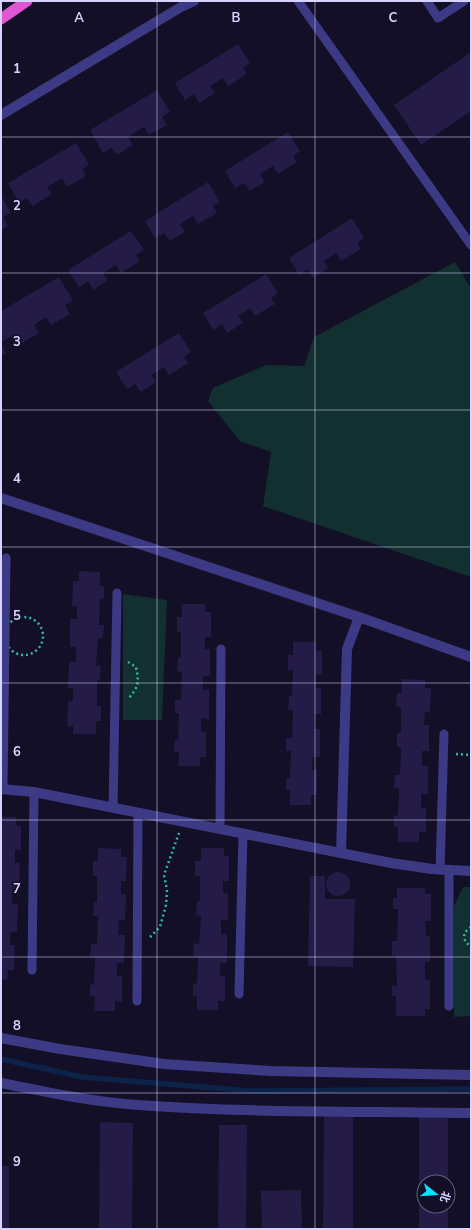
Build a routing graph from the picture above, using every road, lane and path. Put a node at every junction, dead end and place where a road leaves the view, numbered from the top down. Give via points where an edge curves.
1 (27, 1) edge
2 (194, 1) edge
3 (298, 1) edge
4 (427, 1) edge
5 (464, 1) edge
6 (1, 19) edge
7 (1, 115) edge
8 (471, 245) edge
9 (1, 498) edge
10 (6, 558) dead end
11 (117, 593) dead end
12 (359, 617) junction
13 (5, 633) junction
14 (221, 649) dead end
15 (471, 657) edge
16 (444, 734) dead end
17 (2, 789) edge
18 (34, 792) junction
19 (113, 808) junction
20 (138, 813) junction
21 (183, 822) junction
22 (220, 829) junction
23 (243, 834) junction
24 (341, 853) junction
25 (445, 870) junction
26 (471, 871) edge
27 (471, 927) edge
28 (137, 946) junction
29 (471, 946) edge
30 (32, 970) dead end
31 (239, 994) dead end
32 (137, 1001) dead end
33 (449, 1006) dead end
34 (1, 1038) edge
35 (471, 1075) edge
36 (1, 1083) edge
37 (471, 1113) edge

1 - 6 highway
2 - 7 street
3 - 8 lane
4 - 5 lane via 438,18
9 - 12 street
10 - 13 lane
11 - 19 lane
12 - 15 street
12 - 24 street via 347,649
13 - 13 path via 7,627 22,617 34,620 42,629 43,636 35,652 23,655 11,650 5,640
13 - 17 lane
14 - 22 lane
16 - 25 lane
17 - 18 street
18 - 19 street
18 - 30 lane
19 - 20 street
20 - 21 street
20 - 28 lane
21 - 22 street
21 - 28 path via 164,875 166,905 160,927
22 - 23 street
23 - 24 street
23 - 31 lane
24 - 25 street
25 - 26 street
25 - 33 lane
27 - 29 path via 464,935
28 - 32 lane
34 - 35 street via 164,1064 271,1071
36 - 37 street via 86,1099 138,1105

